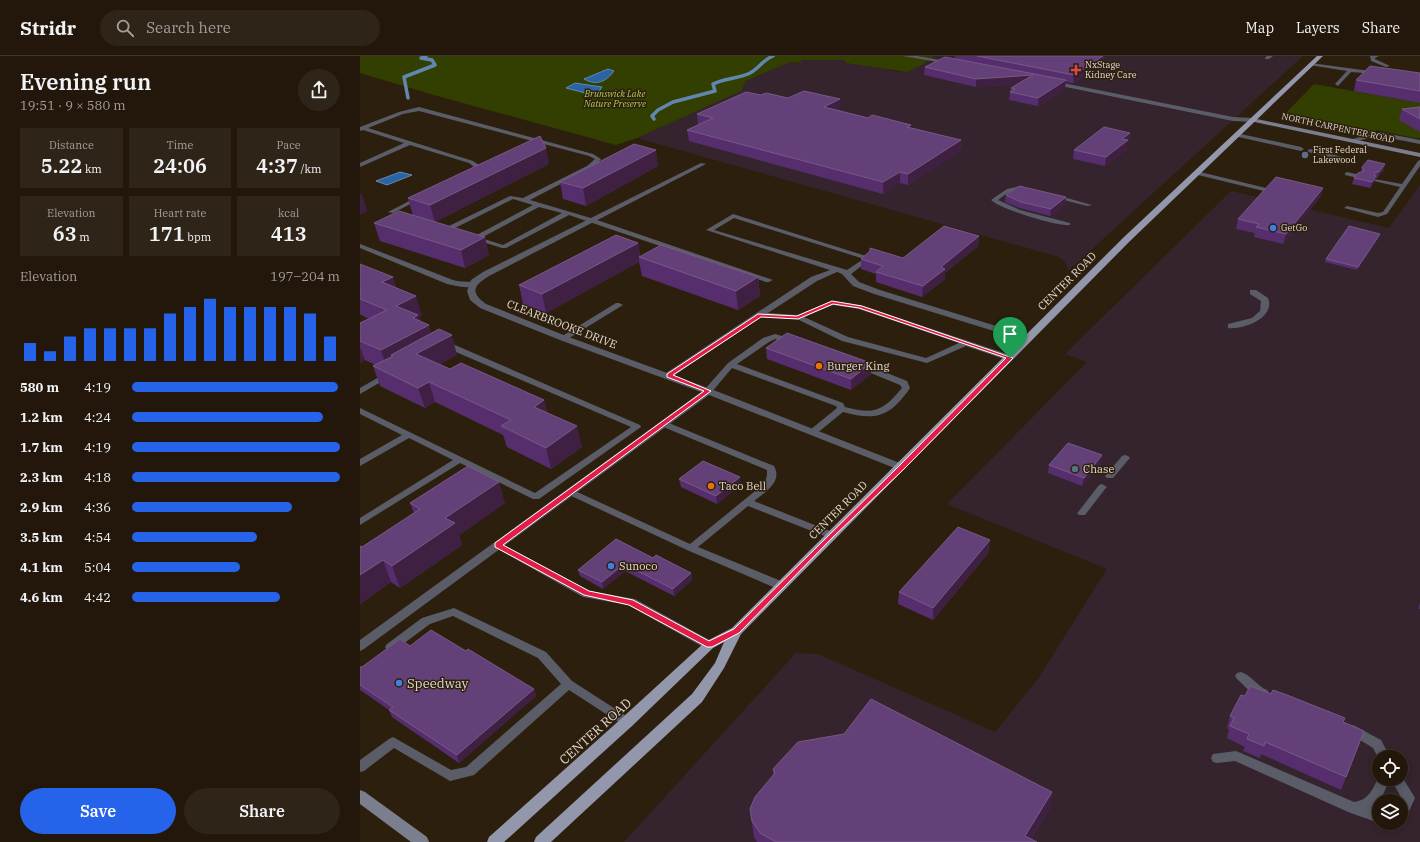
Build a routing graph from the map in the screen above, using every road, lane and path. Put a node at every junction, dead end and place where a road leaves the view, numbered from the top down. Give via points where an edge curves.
1 (906, 56) edge
2 (1320, 56) edge
3 (1377, 56) edge
4 (957, 64) edge
5 (1311, 64) junction
6 (1388, 66) dead end
7 (1350, 70) junction
8 (1384, 74) edge
9 (1054, 77) edge
10 (1046, 82) edge
11 (1338, 84) dead end
12 (1252, 120) junction
13 (361, 128) edge
14 (1236, 135) junction
15 (1352, 140) junction
16 (1420, 142) edge
17 (409, 143) junction
18 (1300, 149) dead end
19 (1310, 151) dead end
20 (1420, 155) edge
21 (1341, 158) dead end
22 (1420, 162) edge
23 (703, 164) dead end
24 (360, 165) edge
25 (1196, 174) junction
26 (1347, 174) dead end
27 (465, 175) edge
28 (1358, 176) edge
29 (1376, 180) edge
30 (1404, 186) junction
31 (1264, 189) edge
32 (1036, 192) edge
33 (1043, 194) edge
34 (425, 195) edge
35 (523, 201) junction
36 (538, 205) junction
37 (1089, 205) dead end
38 (1347, 208) dead end
39 (391, 212) dead end
40 (568, 213) junction
41 (592, 220) junction
42 (1068, 224) dead end
43 (626, 232) junction
44 (461, 234) edge
45 (619, 235) edge
46 (468, 236) edge
47 (476, 238) junction
48 (360, 246) edge
49 (837, 269) junction
50 (848, 274) junction
51 (769, 280) dead end
52 (474, 284) junction
53 (1253, 292) dead end
54 (619, 306) dead end
55 (760, 315) junction
56 (798, 318) junction
57 (1231, 326) dead end
58 (563, 338) junction
59 (1029, 339) junction
60 (966, 343) junction
61 (802, 345) edge
62 (439, 348) edge
63 (1010, 358) junction
64 (852, 362) edge
65 (731, 365) junction
66 (399, 369) edge
67 (669, 376) junction
68 (360, 391) edge
69 (708, 391) junction
70 (841, 409) junction
71 (360, 411) edge
72 (664, 424) junction
73 (813, 432) junction
74 (408, 435) junction
75 (1125, 458) dead end
76 (459, 460) junction
77 (360, 463) edge
78 (902, 467) junction
79 (1110, 476) dead end
80 (1102, 487) dead end
81 (570, 492) junction
82 (747, 502) junction
83 (1082, 513) dead end
84 (360, 522) edge
85 (831, 536) junction
86 (498, 545) junction
87 (691, 548) junction
88 (782, 586) junction
89 (736, 631) junction
90 (709, 645) junction
91 (360, 646) edge
92 (384, 652) edge
93 (1240, 676) dead end
94 (568, 684) junction
95 (1272, 697) edge
96 (627, 722) junction
97 (1343, 726) edge
98 (1380, 750) edge
99 (1216, 758) dead end
100 (360, 767) edge
101 (1381, 786) edge
102 (360, 796) edge
103 (1353, 808) junction
104 (1372, 815) edge
105 (422, 842) edge
106 (494, 842) edge
107 (541, 842) edge

1 - 4 street
2 - 5 main road, CENTER ROAD
3 - 6 lane via 1372,57 1373,60
5 - 7 lane
5 - 12 main road, CENTER ROAD
7 - 8 lane
7 - 11 lane
9 - 12 street via 1238,114
10 - 12 street via 1233,119
12 - 14 main road, CENTER ROAD
12 - 15 street, NORTH CARPENTER ROAD
13 - 17 lane
13 - 35 lane via 402,113 419,110 591,155 598,159 589,167
14 - 18 lane
14 - 25 main road, CENTER ROAD
15 - 16 lane via 1379,134
15 - 20 street, NORTH CARPENTER ROAD
17 - 24 lane
17 - 27 lane via 477,166
19 - 21 lane
22 - 30 lane
23 - 41 street
25 - 31 lane
25 - 59 main road, CENTER ROAD via 1127,239
26 - 28 lane
29 - 30 lane
30 - 38 lane via 1382,215
32 - 42 lane via 1016,188 1008,190 994,200 1011,209
33 - 37 lane
34 - 39 lane
35 - 36 lane
35 - 44 lane via 512,197 446,229
36 - 40 lane
36 - 47 lane
40 - 41 lane
40 - 47 lane via 504,247
41 - 43 lane
41 - 52 street via 494,269
43 - 45 lane
43 - 51 lane
46 - 47 lane
48 - 52 lane via 450,282 460,285
49 - 50 lane
49 - 50 lane via 709,230 732,216 864,257 866,260
49 - 55 lane via 814,279
50 - 59 lane via 856,284 877,292
52 - 58 street, CLEARBROOKE DRIVE via 470,291 473,298 483,306
53 - 57 lane via 1264,300 1265,309 1257,319
54 - 58 lane
55 - 56 lane
55 - 67 lane
56 - 60 lane via 832,303 853,306
56 - 60 lane via 845,339 927,361
58 - 67 street, CLEARBROOKE DRIVE
59 - 63 main road, CENTER ROAD
60 - 63 lane
61 - 65 lane via 775,336
62 - 76 lane via 445,344 636,427 536,496
63 - 78 main road, CENTER ROAD
64 - 70 lane via 896,378 904,382 906,388 879,413 865,414
65 - 69 lane
65 - 70 lane via 840,405
66 - 68 lane
67 - 69 street, CLEARBROOKE DRIVE
69 - 72 street
69 - 73 street, CLEARBROOKE DRIVE
70 - 73 lane
71 - 74 lane
72 - 81 street
72 - 82 lane via 771,468 769,484
73 - 78 street, CLEARBROOKE DRIVE
74 - 76 lane
74 - 77 lane
75 - 79 lane
76 - 84 lane
78 - 85 main road, CENTER ROAD
80 - 83 lane
81 - 86 street
81 - 87 lane
82 - 85 lane
82 - 87 lane
85 - 88 main road, CENTER ROAD
86 - 90 lane via 587,594 630,602
86 - 91 street
87 - 88 lane
88 - 89 main road, CENTER ROAD
89 - 90 main road, CENTER ROAD
89 - 107 main road, CENTER ROAD via 720,665 696,698
90 - 96 main road, CENTER ROAD
92 - 94 lane via 426,621 454,612 542,655
93 - 95 lane via 1258,691
94 - 96 lane
94 - 100 lane via 470,771 450,776 393,742
96 - 106 main road, CENTER ROAD
97 - 98 lane via 1377,744
99 - 103 lane via 1236,756
101 - 103 lane via 1376,797 1364,806
102 - 105 street
103 - 104 lane

